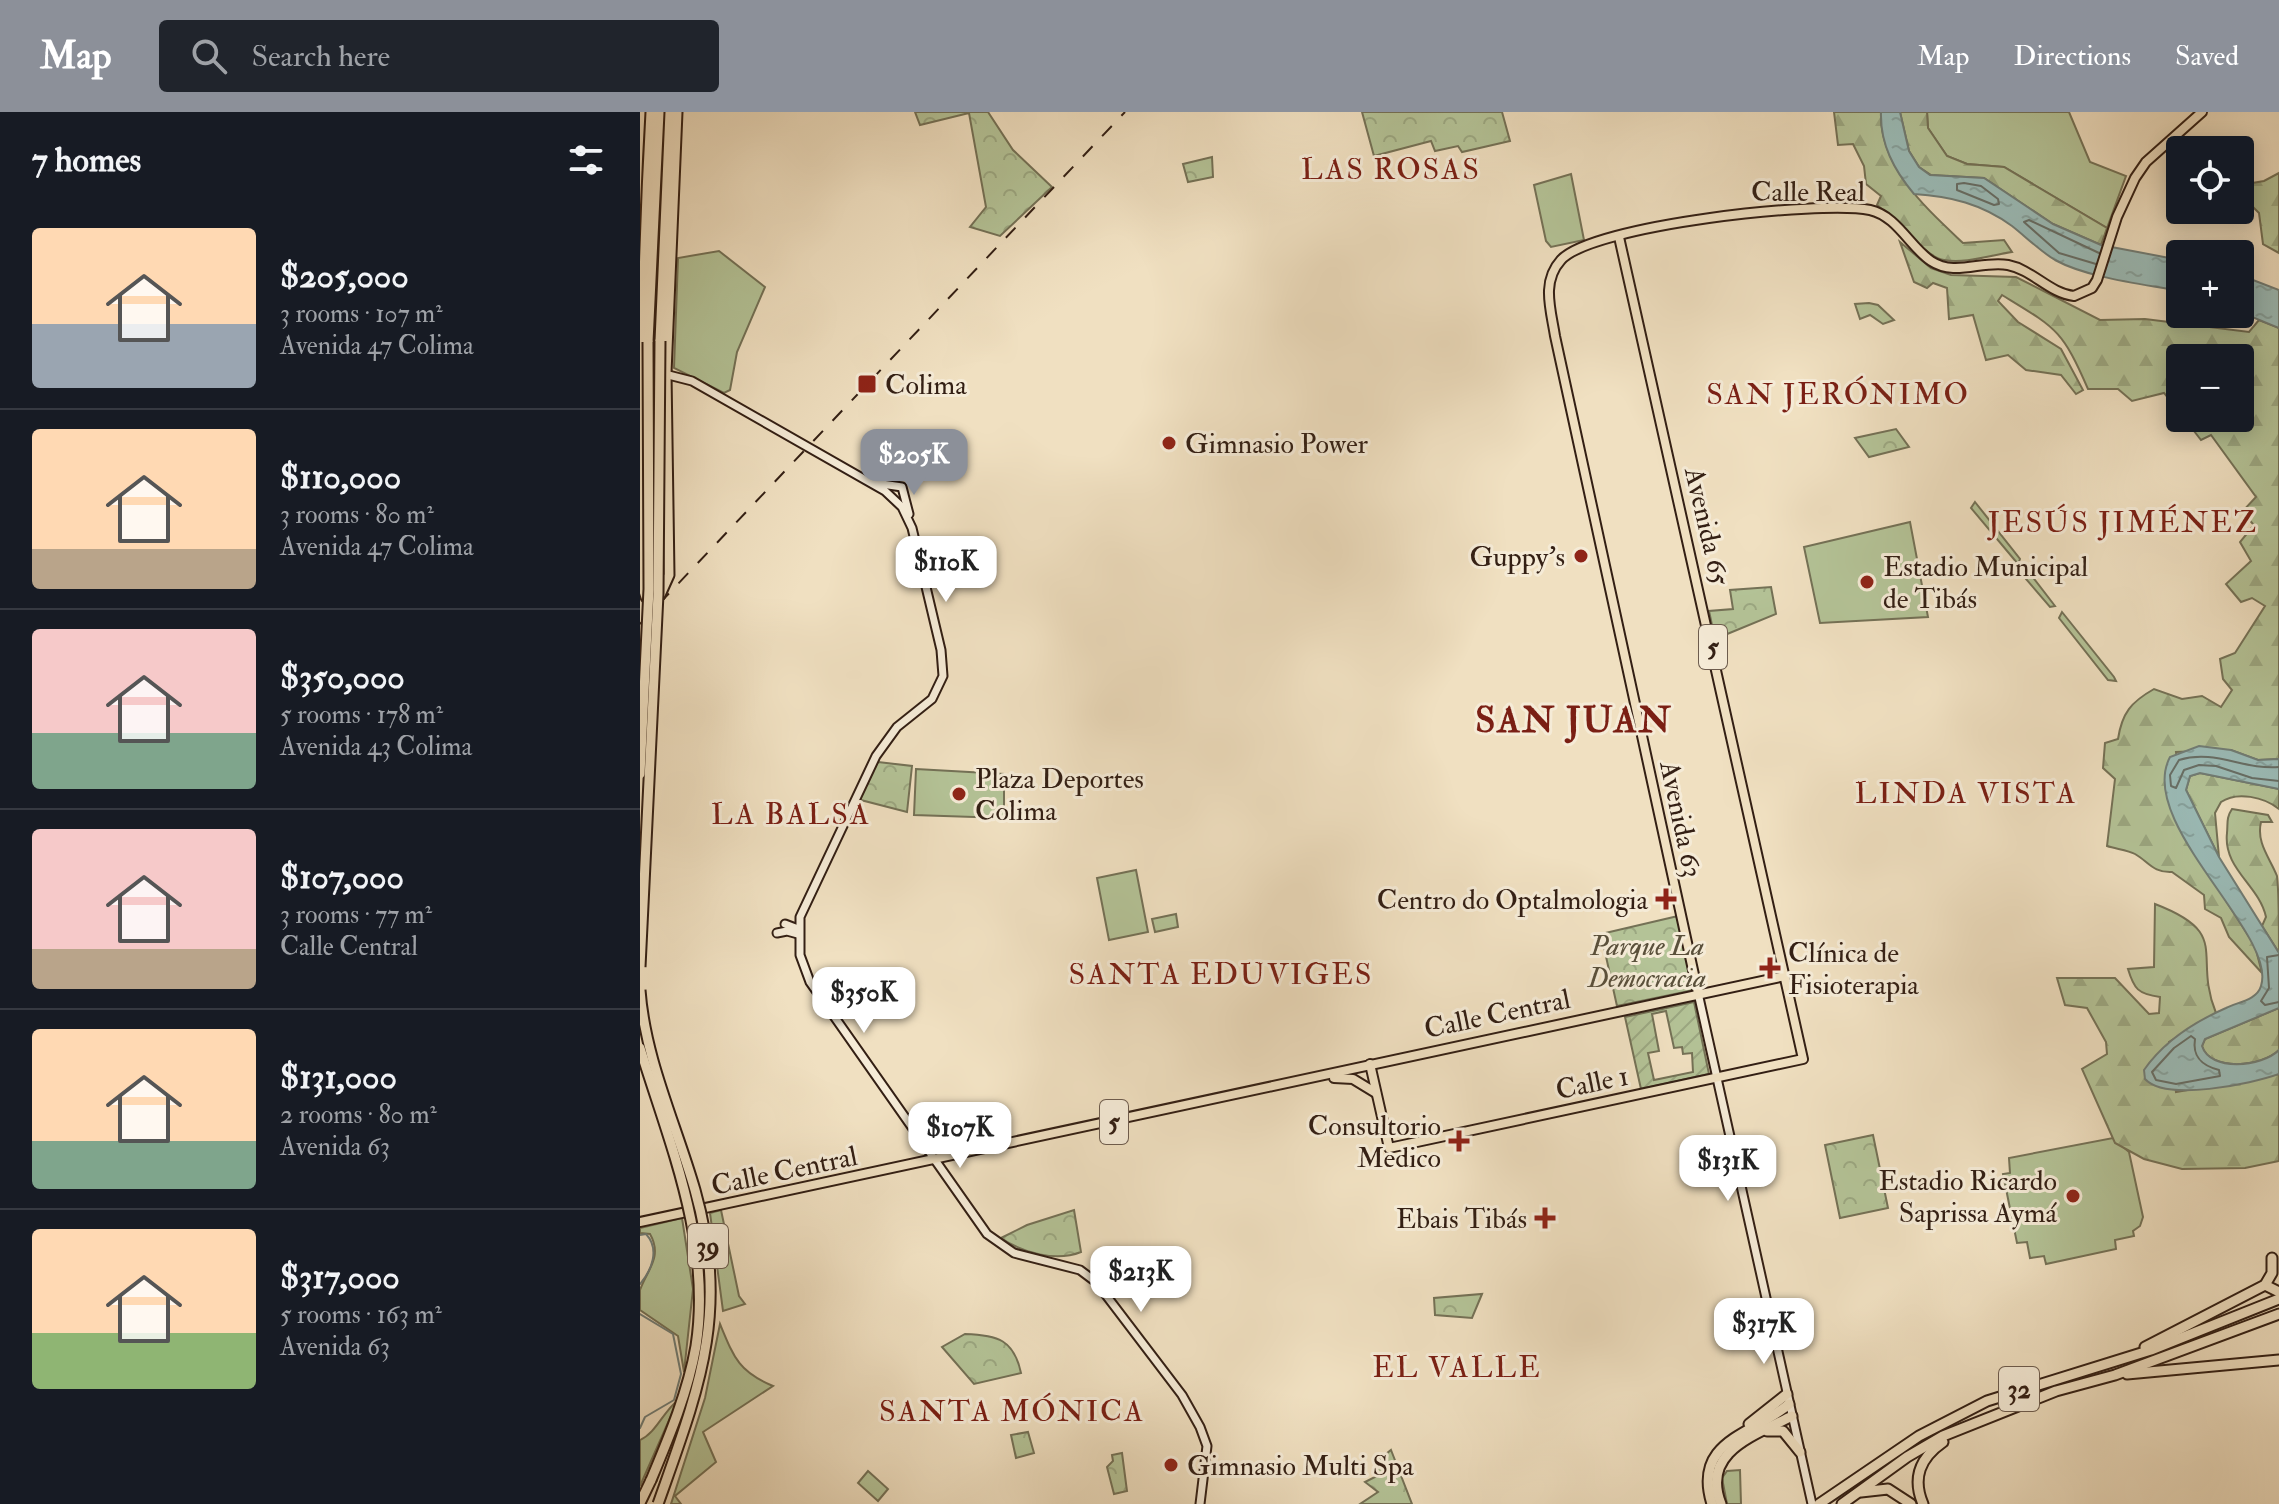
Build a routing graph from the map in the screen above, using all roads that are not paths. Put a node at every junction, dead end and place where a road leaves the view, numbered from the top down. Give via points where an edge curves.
1 (651, 112) edge
2 (659, 112) edge
3 (670, 112) edge
4 (677, 112) edge
5 (2202, 112) edge
6 (1619, 237) junction
7 (641, 369) edge
8 (666, 373) junction
9 (870, 483) junction
10 (912, 528) junction
11 (640, 774) edge
12 (785, 924) dead end
13 (798, 932) junction
14 (777, 933) dead end
15 (640, 967) edge
16 (1785, 976) junction
17 (640, 990) edge
18 (1698, 993) junction
19 (640, 1048) edge
20 (1803, 1059) joint
21 (1370, 1064) junction
22 (1716, 1077) junction
23 (1314, 1079) junction
24 (1377, 1094) junction
25 (935, 1160) junction
26 (640, 1222) edge
27 (2279, 1278) edge
28 (2265, 1285) junction
29 (2278, 1297) edge
30 (2277, 1315) edge
31 (2124, 1357) junction
32 (2279, 1360) edge
33 (2115, 1375) junction
34 (1788, 1399) junction
35 (1792, 1416) junction
36 (1752, 1435) junction
37 (1923, 1447) junction
38 (1800, 1452) junction
39 (1904, 1452) junction
40 (1854, 1494) junction
41 (642, 1504) edge
42 (659, 1504) edge
43 (1200, 1504) edge
44 (1712, 1504) edge
45 (1721, 1504) edge
46 (1812, 1504) edge
47 (1819, 1504) edge
48 (1842, 1504) edge
49 (1911, 1504) edge
50 (1923, 1504) edge

1 - 7 highway
2 - 11 highway, bridge via 648,342 649,558
3 - 15 highway, bridge via 660,341 658,594
4 - 8 highway
5 - 6 main road, Calle Real via 2146,162 2125,198 2097,280 2074,296 2013,266 1941,266 1885,217 1865,210 1731,214
6 - 16 main road, Avenida 65 / 5
6 - 18 main road, Avenida 63 via 1567,254 1552,274 1548,298
7 - 8 main road
7 - 8 highway via 642,579 644,594 652,598 660,595 669,575
8 - 9 main road via 712,392
9 - 10 main road via 902,507
9 - 10 main road via 902,487
10 - 13 main road via 941,650 942,680 932,699 897,727 877,753 804,902
12 - 13 main road
13 - 14 main road
13 - 25 main road via 814,990
16 - 18 main road, Calle Central
16 - 20 main road, Avenida 65 / 5
17 - 42 highway, 39, bridge via 650,1047 695,1189 711,1272 711,1321 703,1369
18 - 21 main road, Calle Central
18 - 22 main road, Avenida 63
19 - 41 highway, 39, bridge via 683,1187 700,1275 699,1322 689,1375
20 - 22 main road, Calle 1 / 5
21 - 23 main road, Calle Central / 5
21 - 24 main road, 5
22 - 24 main road, Calle 1 / 5 via 1389,1148
22 - 34 main road, Avenida 63
23 - 24 main road, Calle Central / 5 via 1353,1079
23 - 25 main road, Calle Central / 5
25 - 26 main road, Calle Central / 5
25 - 43 main road via 995,1241 1029,1259 1088,1274 1123,1316 1200,1427 1207,1454
27 - 28 highway via 2272,1258
28 - 29 highway
28 - 31 highway
29 - 31 highway, 32
30 - 33 highway, 32
31 - 37 highway, 32 via 1987,1401
32 - 33 highway
33 - 37 highway, 32 via 2056,1391
34 - 35 main road, Avenida 63
34 - 44 highway via 1775,1416 1730,1439 1711,1467
35 - 36 highway
35 - 38 main road, Avenida 63
36 - 38 highway via 1781,1431
36 - 45 highway via 1719,1465
37 - 39 highway, 32
37 - 50 highway via 1917,1478
38 - 46 main road, Avenida 63
39 - 40 highway, 32
39 - 47 highway, 32
40 - 48 highway, 32
40 - 49 highway via 1888,1489

